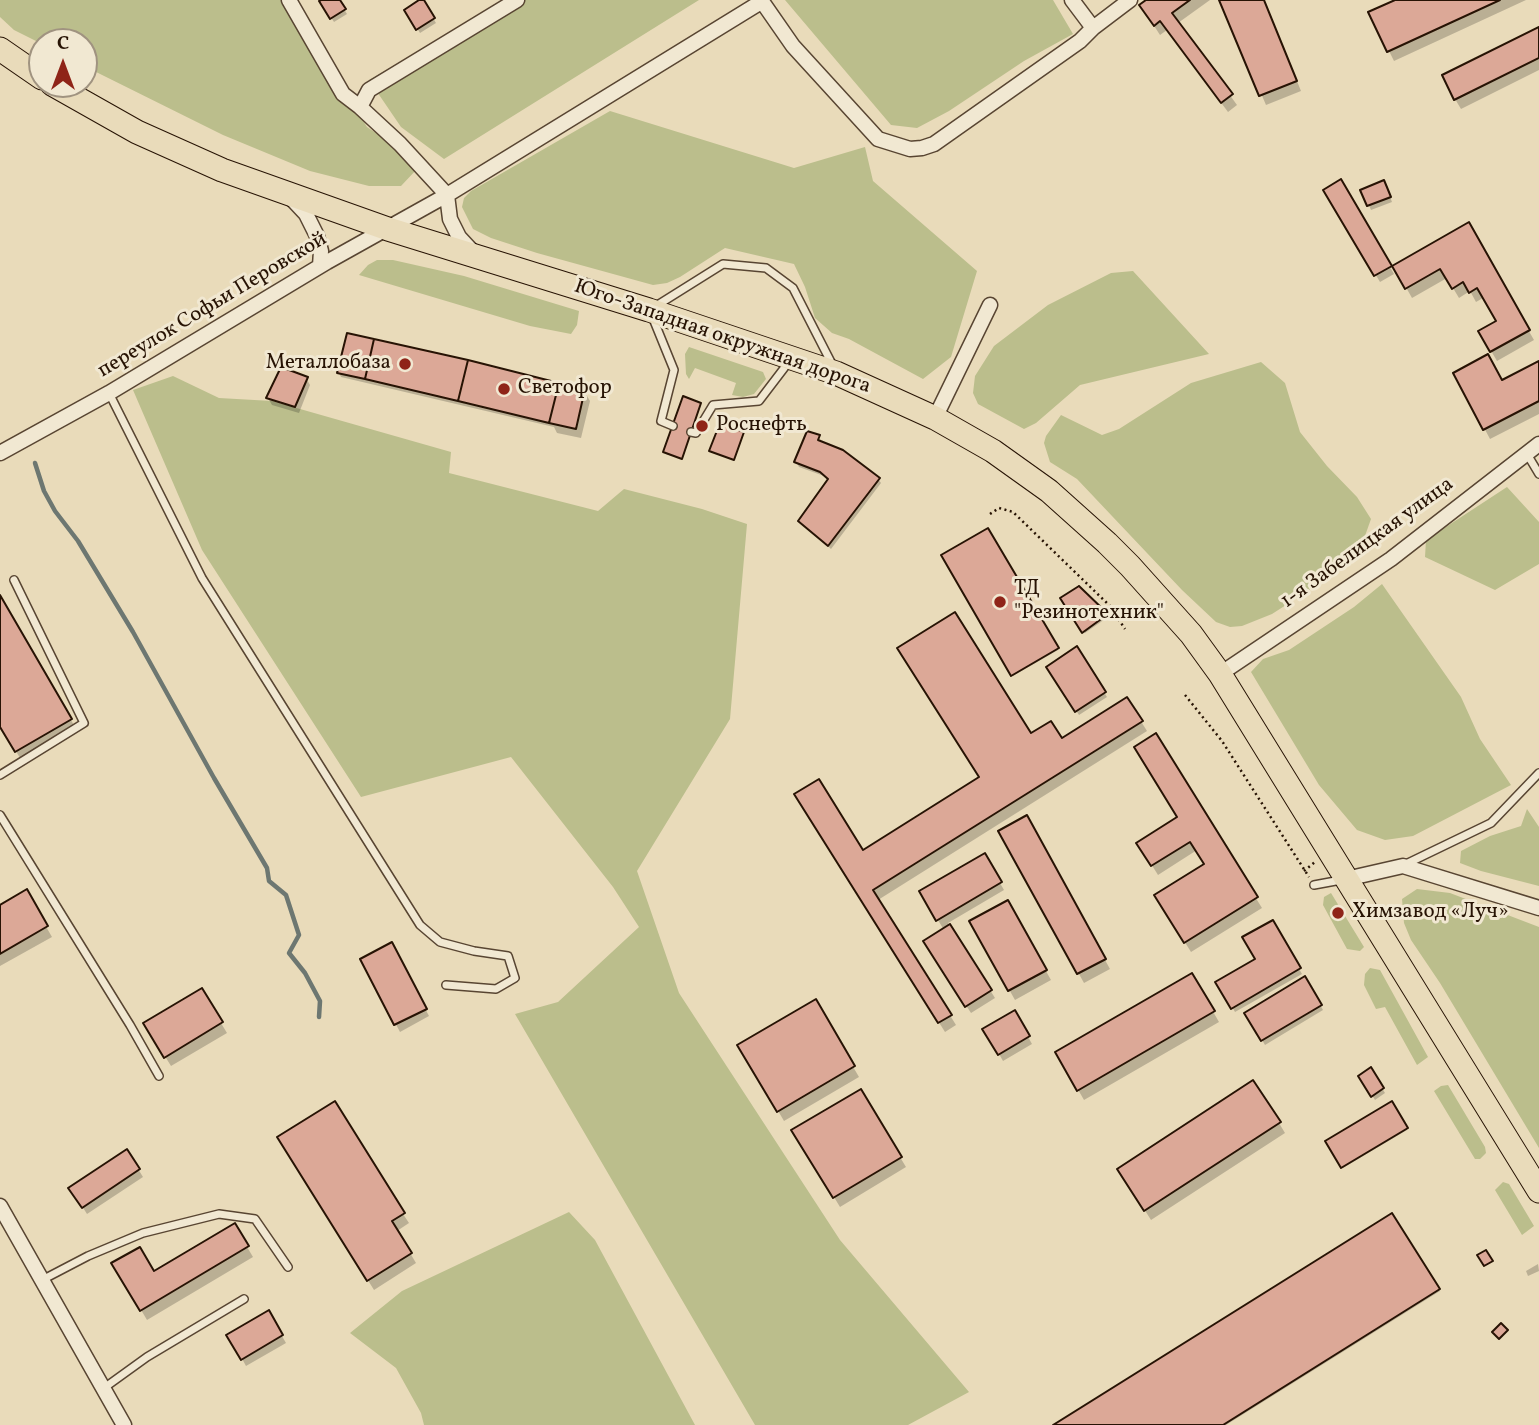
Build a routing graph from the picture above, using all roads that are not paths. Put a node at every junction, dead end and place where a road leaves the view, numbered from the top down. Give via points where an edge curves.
1 (289, 0) edge
2 (517, 0) edge
3 (1072, 0) edge
4 (1130, 0) edge
5 (761, 1) edge
6 (1093, 28) junction
7 (0, 49) edge
8 (28, 68) edge
9 (76, 98) edge
10 (360, 107) junction
11 (288, 194) junction
12 (447, 195) junction
13 (388, 229) junction
14 (477, 257) junction
15 (320, 266) junction
16 (990, 305) dead end
17 (649, 310) junction
18 (792, 357) junction
19 (836, 373) junction
20 (108, 393) junction
21 (935, 418) junction
22 (673, 426) dead end
23 (691, 432) dead end
24 (1539, 444) edge
25 (0, 453) edge
26 (1526, 453) junction
27 (1539, 474) edge
28 (14, 580) dead end
29 (1220, 674) junction
30 (1539, 774) edge
31 (0, 775) edge
32 (0, 815) edge
33 (1403, 866) junction
34 (1346, 879) junction
35 (1314, 885) road end
36 (1539, 908) edge
37 (446, 985) dead end
38 (159, 1076) dead end
39 (1539, 1191) edge
40 (0, 1206) edge
41 (288, 1267) dead end
42 (42, 1280) junction
43 (244, 1299) dead end
44 (103, 1388) junction
45 (124, 1425) edge

1 - 10 street via 343,94
2 - 10 street via 369,90
3 - 6 street
4 - 6 street
5 - 6 street via 793,46 878,139 911,149 934,144
5 - 12 street, переулок Софьи Перовской
7 - 8 highway
9 - 11 highway, Юго-Западная окружная дорога via 177,152
10 - 12 street
11 - 13 highway, Юго-Западная окружная дорога
11 - 15 street via 317,236
12 - 13 street, переулок Софьи Перовской
12 - 14 street via 450,219
13 - 14 highway, Юго-Западная окружная дорога
13 - 15 street, переулок Софьи Перовской
14 - 17 highway, Юго-Западная окружная дорога
15 - 20 street, переулок Софьи Перовской
16 - 21 street
17 - 18 highway, Юго-Западная окружная дорога
17 - 19 lane via 723,264 766,268 793,288
17 - 22 lane via 674,370 661,421
18 - 19 highway, Юго-Западная окружная дорога
18 - 23 lane via 759,401 713,405 696,433
19 - 21 highway, Юго-Западная окружная дорога
20 - 25 street, переулок Софьи Перовской
20 - 37 lane via 202,578 420,925 440,942 508,956 514,978 496,989
21 - 29 highway, Юго-Западная окружная дорога via 1049,491 1090,526 1169,608
24 - 26 street, 1-я Забелицкая улица
26 - 27 lane
26 - 29 street, 1-я Забелицкая улица via 1391,559
28 - 31 lane via 84,723
29 - 34 highway, Юго-Западная окружная дорога
30 - 33 lane via 1491,823
32 - 38 lane
33 - 34 street
33 - 36 street
34 - 35 lane
34 - 39 highway, Юго-Западная окружная дорога
40 - 42 street
41 - 42 lane via 255,1219 219,1213 143,1233
42 - 44 street
43 - 44 lane
44 - 45 street

